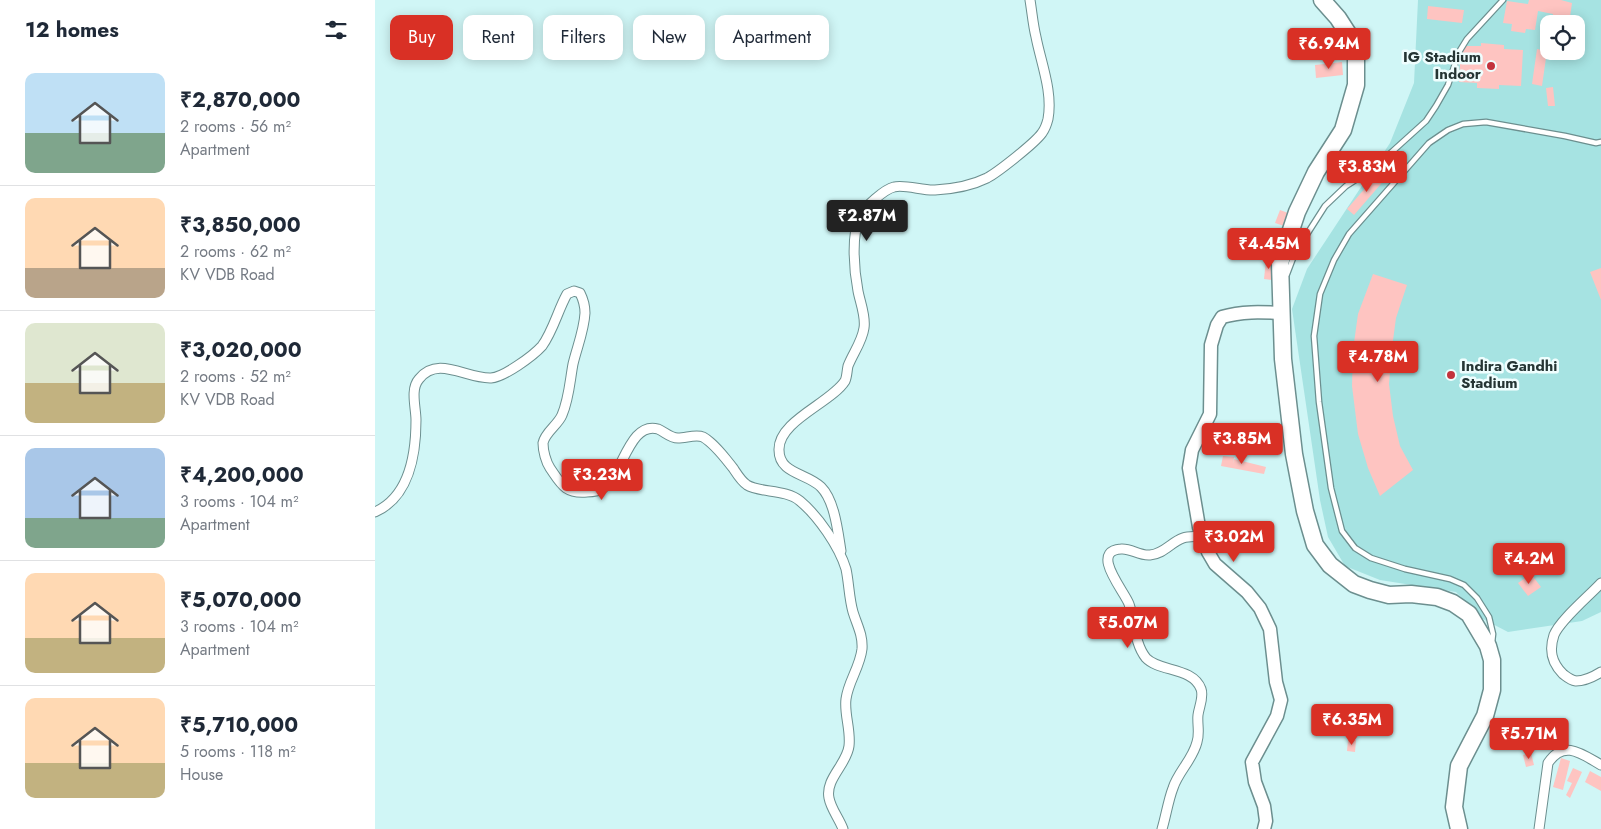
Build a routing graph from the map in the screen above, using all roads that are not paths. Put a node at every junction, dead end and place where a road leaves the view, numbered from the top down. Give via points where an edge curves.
1 (1030, 0) edge
2 (1322, 0) edge
3 (1503, 0) edge
4 (1601, 142) edge
5 (1281, 289) junction
6 (1282, 313) junction
7 (375, 512) edge
8 (1202, 536) junction
9 (842, 559) junction
10 (1601, 583) edge
11 (1492, 660) junction
12 (1601, 672) edge
13 (1601, 765) edge
14 (843, 829) edge
15 (1162, 829) edge
16 (1264, 829) edge
17 (1459, 829) edge
18 (1539, 829) edge

1 - 9 street via 1049,108 1048,121 1042,133 988,177 961,187 934,190 894,187 870,203 856,232 855,268 865,326 860,343 845,380 821,404 805,413 781,440 781,461 789,470 822,488 836,518
2 - 5 highway via 1356,46 1356,86 1343,130 1316,172 1297,212 1280,263
3 - 5 lane via 1467,39 1459,52 1449,85 1426,121 1325,206 1295,253
4 - 11 lane via 1486,122 1463,124 1448,130 1429,144 1349,234 1320,294 1314,336 1319,402 1331,488 1342,532 1355,548 1371,558 1464,585 1489,617 1493,634
5 - 6 highway
6 - 8 street via 1233,314 1222,317 1217,325 1211,345 1210,414 1192,450 1189,468
6 - 11 highway via 1283,359 1294,454 1315,545 1330,565 1354,584 1389,595 1437,596 1453,602 1469,614 1488,646
7 - 9 street via 392,502 412,463 418,379 437,368 492,378 506,372 543,345 567,294 575,291 583,300 583,326 565,407 543,443 549,465 566,490 582,493 603,488 615,476 634,438 641,431 649,428 659,430 674,438 700,436 721,453 748,486 799,500 826,532
8 - 15 street via 1183,538 1151,555 1121,548 1109,555 1107,564 1129,602 1133,628 1147,659 1189,675 1201,689 1198,741 1173,788
8 - 16 street via 1215,564 1261,608 1270,629 1281,700 1277,716 1252,762 1264,806
9 - 14 street via 862,641 860,659 846,698 849,749 828,793
10 - 12 street via 1560,625 1551,655 1568,679 1585,680
11 - 17 highway via 1492,690 1485,716 1459,766 1454,807
13 - 18 street via 1569,750 1553,755 1548,763

